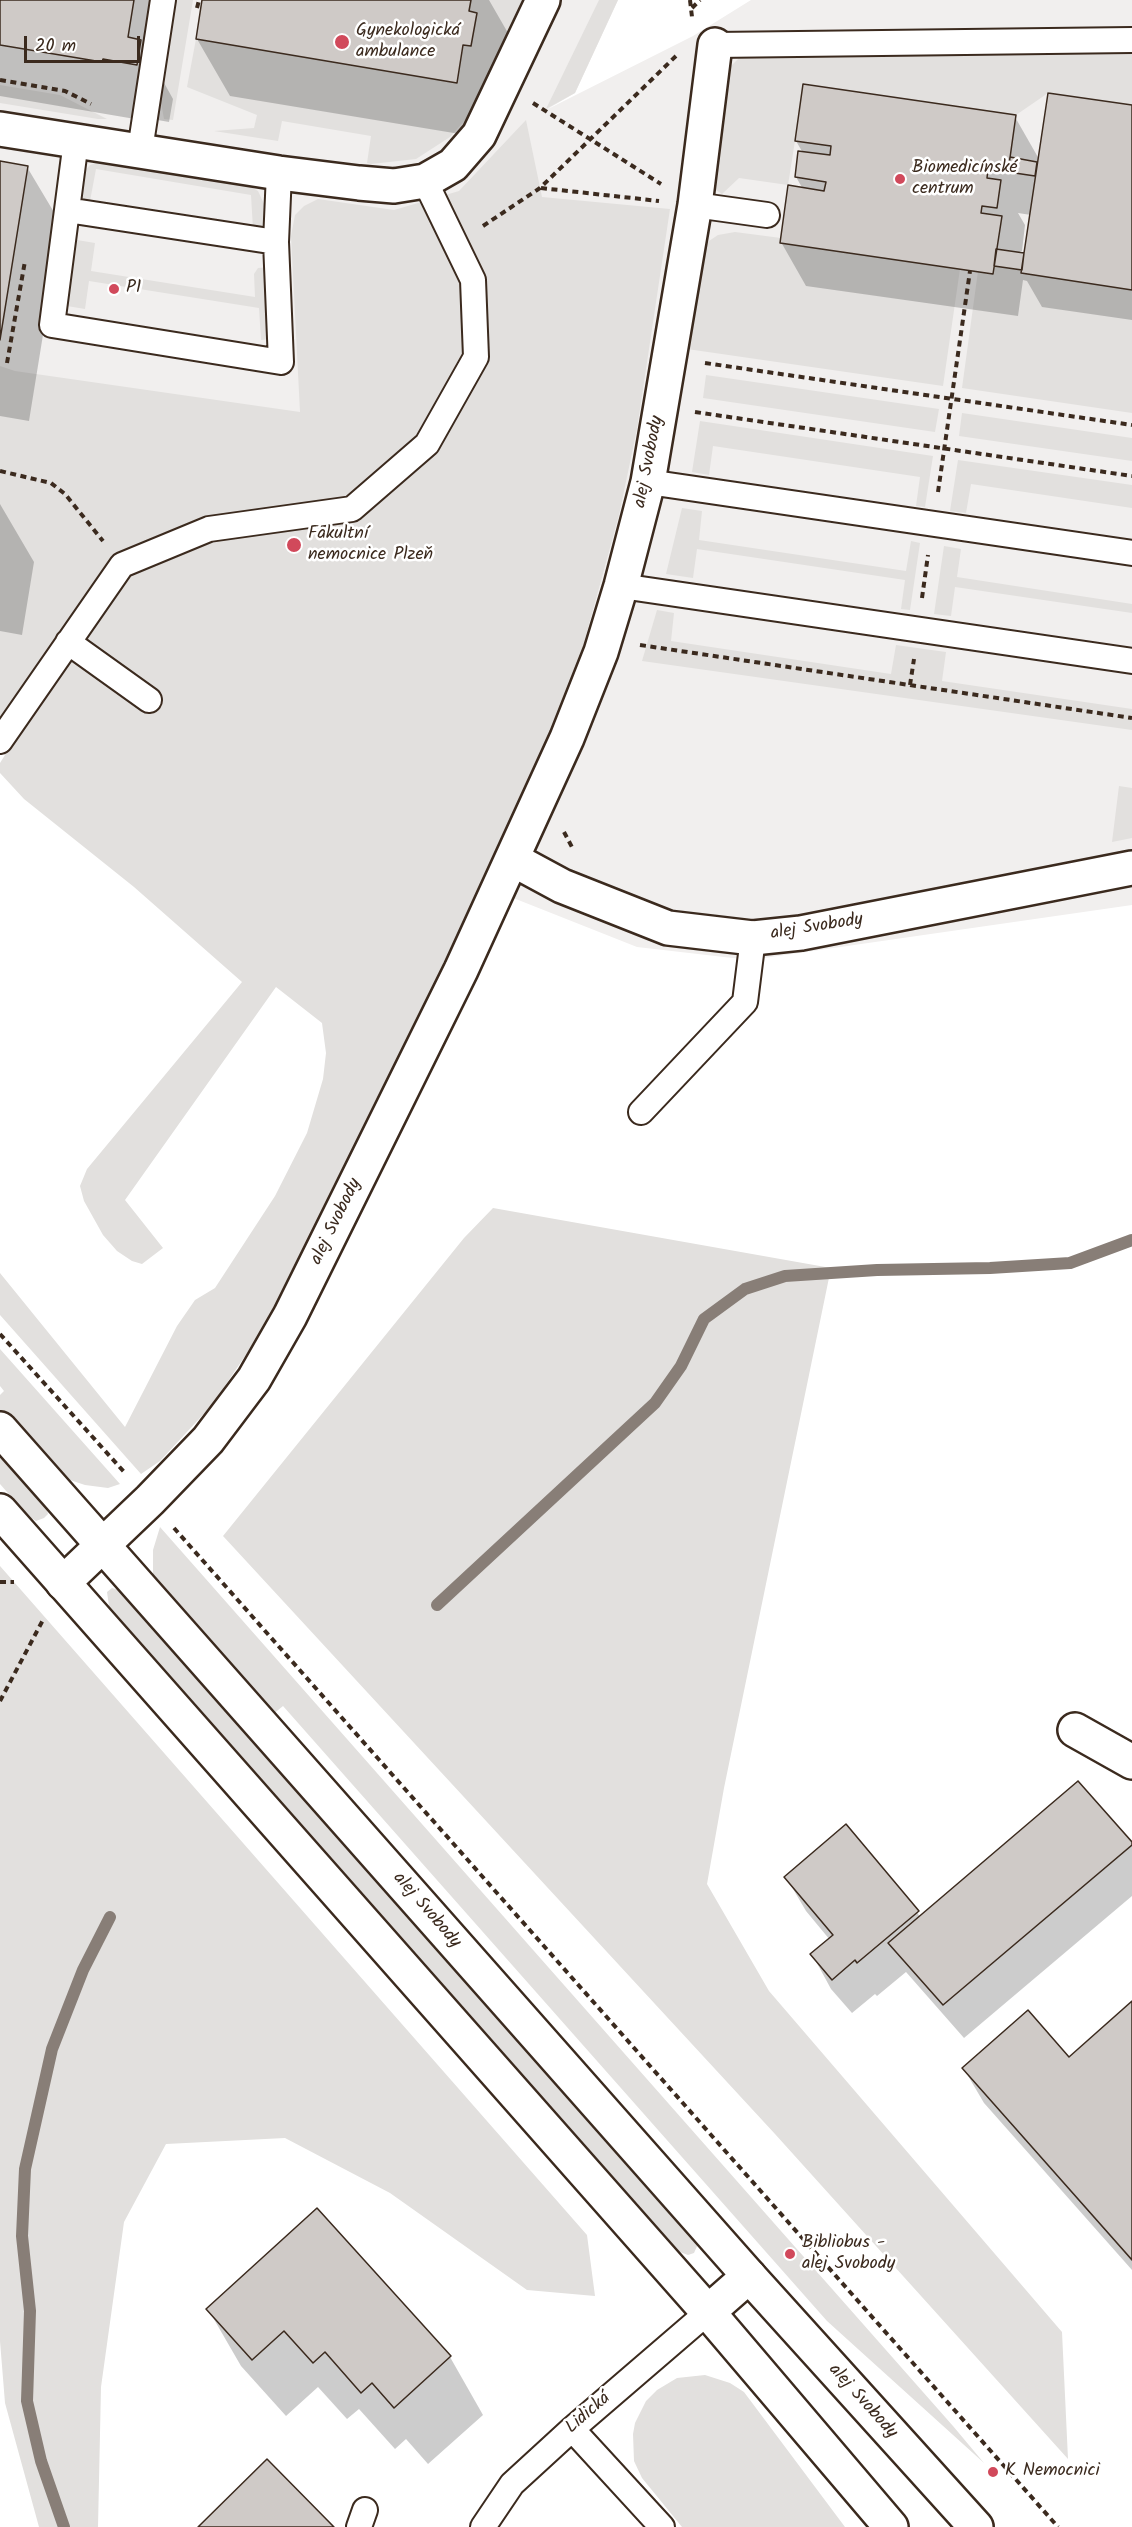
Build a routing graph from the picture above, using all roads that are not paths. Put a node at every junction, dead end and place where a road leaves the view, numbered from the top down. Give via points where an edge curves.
1 (163, 0) edge
2 (543, 0) edge
3 (1132, 40) edge
4 (715, 45) joint
5 (0, 129) edge
6 (76, 141) junction
7 (140, 150) junction
8 (279, 173) junction
9 (425, 181) junction
10 (694, 205) junction
11 (67, 210) junction
12 (767, 215) dead end
13 (276, 242) junction
14 (648, 482) junction
15 (1132, 554) edge
16 (621, 586) junction
17 (68, 642) junction
18 (1132, 661) edge
19 (149, 700) dead end
20 (0, 741) edge
21 (512, 859) junction
22 (1132, 868) edge
23 (753, 938) junction
24 (641, 1112) dead end
25 (0, 1429) edge
26 (0, 1511) edge
27 (104, 1546) junction
28 (63, 1583) junction
29 (1075, 1730) dead end
30 (1132, 1762) edge
31 (749, 2276) junction
32 (708, 2312) junction
33 (572, 2429) junction
34 (483, 2527) edge
35 (662, 2527) edge
36 (891, 2527) edge
37 (976, 2527) edge

1 - 7 lane
2 - 9 street via 479,135 453,165
3 - 4 lane
4 - 10 street, alej Svobody
5 - 6 street
6 - 7 street
6 - 11 lane
7 - 8 street
8 - 9 street via 394,186
8 - 13 lane
9 - 17 lane via 473,280 476,357 427,444 352,509 209,529 122,565
10 - 12 lane
10 - 14 street, alej Svobody
11 - 13 lane
11 - 13 lane via 52,325 281,362
14 - 15 lane
14 - 16 street, alej Svobody
16 - 18 lane
16 - 21 street, alej Svobody via 601,652 567,738
17 - 19 lane
17 - 20 lane
21 - 23 street, alej Svobody via 562,886 668,928
21 - 27 street, alej Svobody via 290,1316 254,1379 208,1440
22 - 23 street, alej Svobody via 801,933
23 - 24 lane via 745,1002
25 - 27 street, alej Svobody
26 - 28 street
27 - 28 street, alej Svobody
27 - 31 street, alej Svobody
28 - 32 street
29 - 30 street
31 - 32 street
31 - 37 street, alej Svobody
32 - 33 lane, Lidická
32 - 36 street
33 - 34 lane, Lidická via 512,2484
33 - 35 lane

